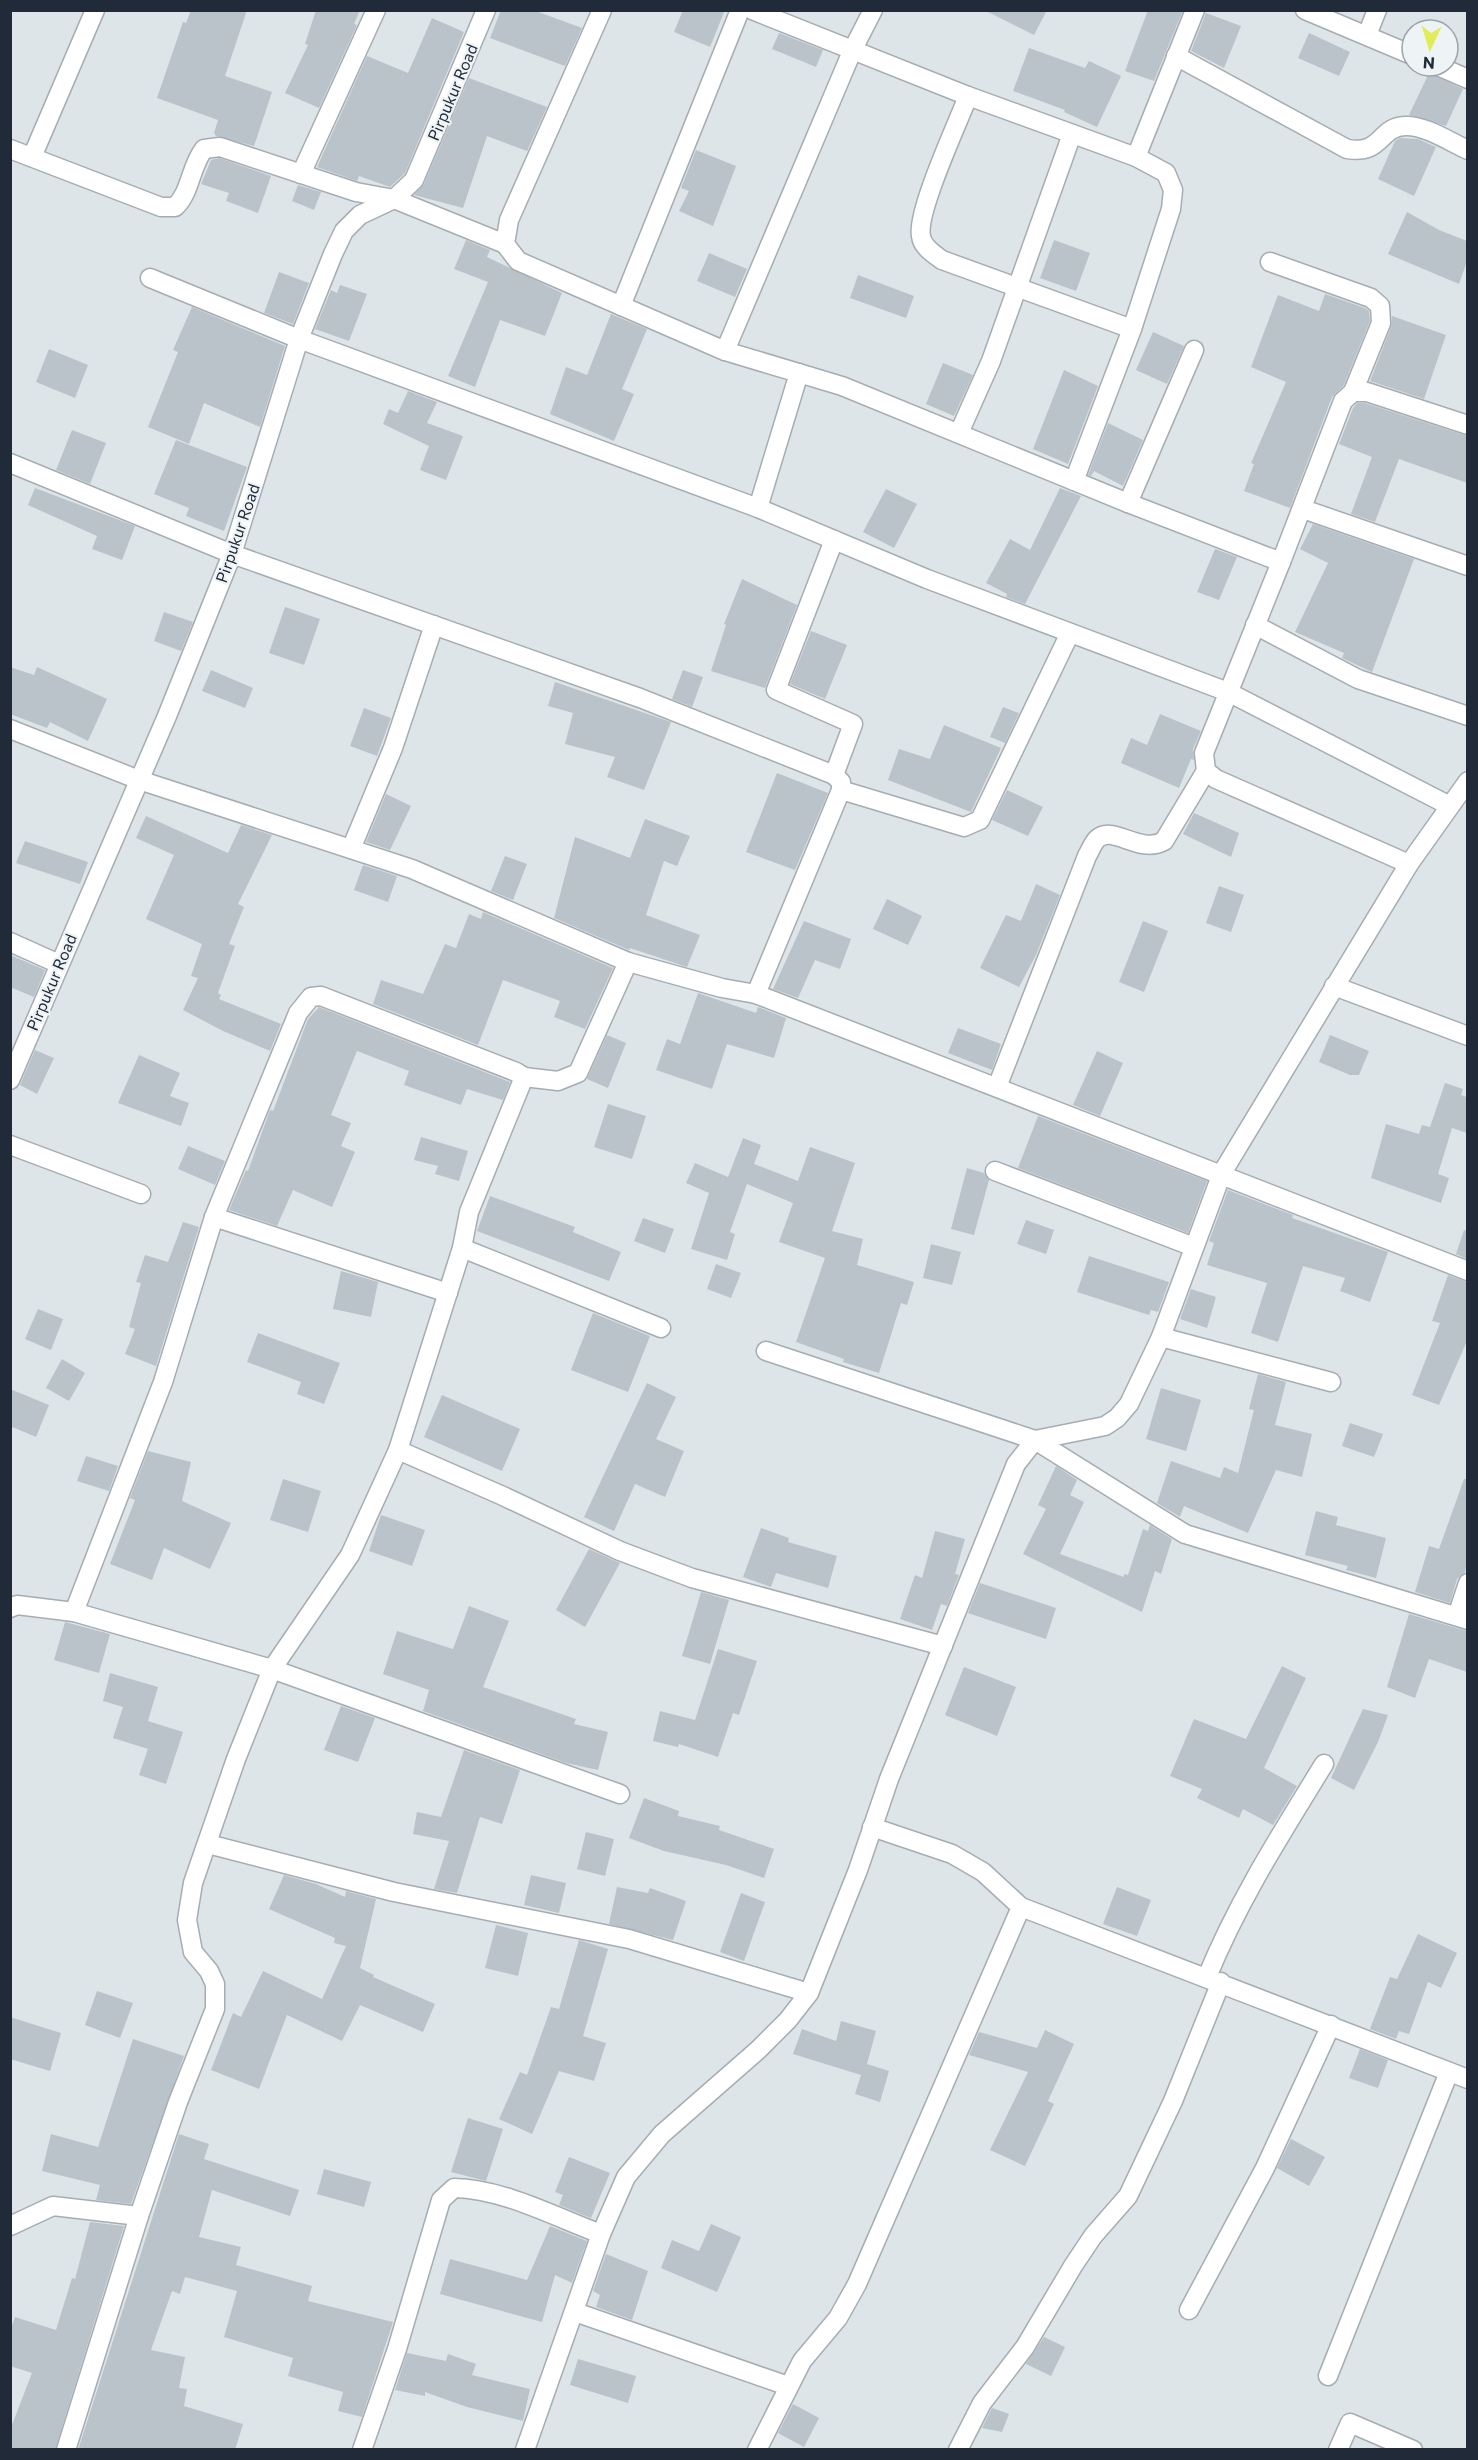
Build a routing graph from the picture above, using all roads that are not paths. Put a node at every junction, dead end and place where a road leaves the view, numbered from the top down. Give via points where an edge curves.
1 (95, 10) edge
2 (376, 10) edge
3 (486, 10) edge
4 (602, 10) edge
5 (740, 10) edge
6 (752, 10) edge
7 (873, 10) edge
8 (1195, 10) edge
9 (1305, 10) edge
10 (1377, 10) edge
11 (1367, 35) junction
12 (854, 49) junction
13 (1400, 50) edge
14 (1176, 56) junction
15 (968, 96) junction
16 (1072, 134) junction
17 (10, 149) edge
18 (1467, 150) edge
19 (1137, 156) junction
20 (32, 157) junction
21 (301, 174) junction
22 (394, 199) junction
23 (505, 244) junction
24 (1270, 262) dead end
25 (150, 278) dead end
26 (1018, 289) junction
27 (621, 306) junction
28 (1132, 329) junction
29 (299, 339) junction
30 (1194, 350) dead end
31 (725, 351) junction
32 (799, 373) junction
33 (1353, 392) junction
34 (1467, 425) edge
35 (959, 433) junction
36 (10, 463) edge
37 (1074, 481) junction
38 (1128, 503) junction
39 (758, 508) junction
40 (1303, 509) junction
41 (834, 540) junction
42 (232, 554) junction
43 (1281, 562) junction
44 (1467, 566) edge
45 (434, 625) junction
46 (1255, 625) junction
47 (1070, 633) junction
48 (1228, 692) junction
49 (1467, 716) edge
50 (10, 729) edge
51 (1206, 771) junction
52 (139, 780) junction
53 (1467, 781) edge
54 (838, 783) junction
55 (1450, 806) junction
56 (351, 849) junction
57 (1409, 864) junction
58 (10, 942) edge
59 (628, 962) junction
60 (59, 964) junction
61 (1334, 986) junction
62 (756, 994) junction
63 (1467, 1036) edge
64 (524, 1077) junction
65 (10, 1080) edge
66 (996, 1087) junction
67 (10, 1145) edge
68 (995, 1171) dead end
69 (1222, 1173) junction
70 (141, 1194) dead end
71 (214, 1217) junction
72 (1194, 1247) junction
73 (462, 1248) junction
74 (1467, 1271) edge
75 (448, 1293) junction
76 (661, 1328) dead end
77 (1161, 1337) junction
78 (766, 1351) dead end
79 (1331, 1382) dead end
80 (1035, 1440) junction
81 (398, 1450) junction
82 (1467, 1583) edge
83 (10, 1608) edge
84 (74, 1612) junction
85 (1462, 1618) edge
86 (943, 1646) junction
87 (272, 1669) junction
88 (1324, 1764) dead end
89 (620, 1794) dead end
90 (873, 1827) junction
91 (208, 1844) junction
92 (1021, 1907) junction
93 (1214, 1980) junction
94 (809, 1993) junction
95 (1331, 2025) junction
96 (1449, 2072) junction
97 (1467, 2079) edge
98 (139, 2216) junction
99 (10, 2226) edge
100 (601, 2234) junction
101 (1189, 2310) dead end
102 (574, 2312) junction
103 (1328, 2376) dead end
104 (788, 2386) junction
105 (66, 2450) edge
106 (362, 2450) edge
107 (525, 2450) edge
108 (757, 2450) edge
109 (958, 2450) edge
110 (1338, 2450) edge
111 (1413, 2450) edge

1 - 20 street
2 - 21 street
3 - 22 street, Pirpukur Road via 414,180
4 - 23 street via 509,220
5 - 27 street
6 - 12 street
7 - 12 street
8 - 14 street
9 - 11 street
10 - 11 street
11 - 13 street
12 - 15 street
12 - 31 street
14 - 18 street via 1347,149 1362,151 1374,146 1389,130 1405,126
14 - 19 street
15 - 16 street
15 - 26 street via 924,212 921,237 942,260
16 - 19 street
16 - 26 street
17 - 20 street
19 - 28 street via 1166,173 1173,190 1171,209
20 - 21 street via 161,207 175,207 184,199 195,160 204,149 220,147
21 - 22 street via 356,192
22 - 23 street
22 - 29 street, Pirpukur Road via 360,215 344,231
23 - 27 street via 518,261
24 - 33 street via 1371,298 1380,306 1380,323
25 - 29 street
26 - 28 street
26 - 35 street
27 - 31 street
28 - 37 street
29 - 39 street
29 - 42 street, Pirpukur Road
30 - 38 street
31 - 32 street
32 - 35 street
32 - 39 street
33 - 34 street via 1366,392
33 - 40 street via 1343,401
35 - 37 street
36 - 42 street
37 - 38 street
38 - 43 street
39 - 41 street
40 - 43 street
40 - 44 street
41 - 47 street
41 - 54 street via 776,690 853,724
42 - 45 street
42 - 52 street, Pirpukur Road
43 - 46 street
45 - 54 street via 640,698
45 - 56 street via 393,748
46 - 48 street
46 - 49 street via 1358,679
47 - 48 street
47 - 54 street via 980,820 973,825 964,827
48 - 51 street via 1204,753
48 - 55 street
50 - 52 street
51 - 57 street via 1216,779
51 - 66 street via 1164,841 1146,847 1116,836 1097,838
52 - 56 street
52 - 60 street, Pirpukur Road
53 - 55 street
54 - 62 street
55 - 57 street
56 - 59 street via 412,869
57 - 61 street
58 - 60 street
59 - 62 street
59 - 64 street via 578,1073 558,1082
60 - 65 street, Pirpukur Road
61 - 63 street
61 - 69 street
62 - 66 street
64 - 71 street via 321,996 311,997 298,1013
64 - 73 street via 469,1212
66 - 69 street
67 - 70 street
68 - 72 street
69 - 72 street
69 - 74 street
71 - 75 street
71 - 84 street via 163,1382
72 - 77 street
73 - 75 street
73 - 76 street
75 - 81 street
77 - 79 street
77 - 80 street via 1129,1404 1117,1418 1088,1431
78 - 80 street
80 - 85 street via 1185,1534
80 - 86 street via 1016,1464
81 - 86 street via 620,1551 692,1578
81 - 87 street via 350,1555
82 - 85 street
83 - 84 street via 17,1605
84 - 87 street
86 - 90 street
87 - 89 street
87 - 91 street
88 - 93 street via 1226,1929
90 - 92 street via 952,1854 983,1872
90 - 94 street
91 - 94 street via 394,1892 628,1939
91 - 98 street via 193,1883 187,1920 193,1953 215,1984 215,2009
92 - 93 street
92 - 104 street via 857,2284 838,2318 802,2361
93 - 95 street
93 - 109 street via 1173,2101 1128,2196 1093,2236 1025,2347 982,2403
94 - 100 street via 758,2050 662,2134 626,2177
95 - 96 street
95 - 101 street via 1265,2168
96 - 97 street
96 - 103 street
98 - 99 street via 53,2206
98 - 105 street
100 - 102 street
100 - 106 street via 500,2196 472,2188 454,2188 441,2200
102 - 104 street
102 - 107 street
104 - 108 street
110 - 111 street via 1350,2423

